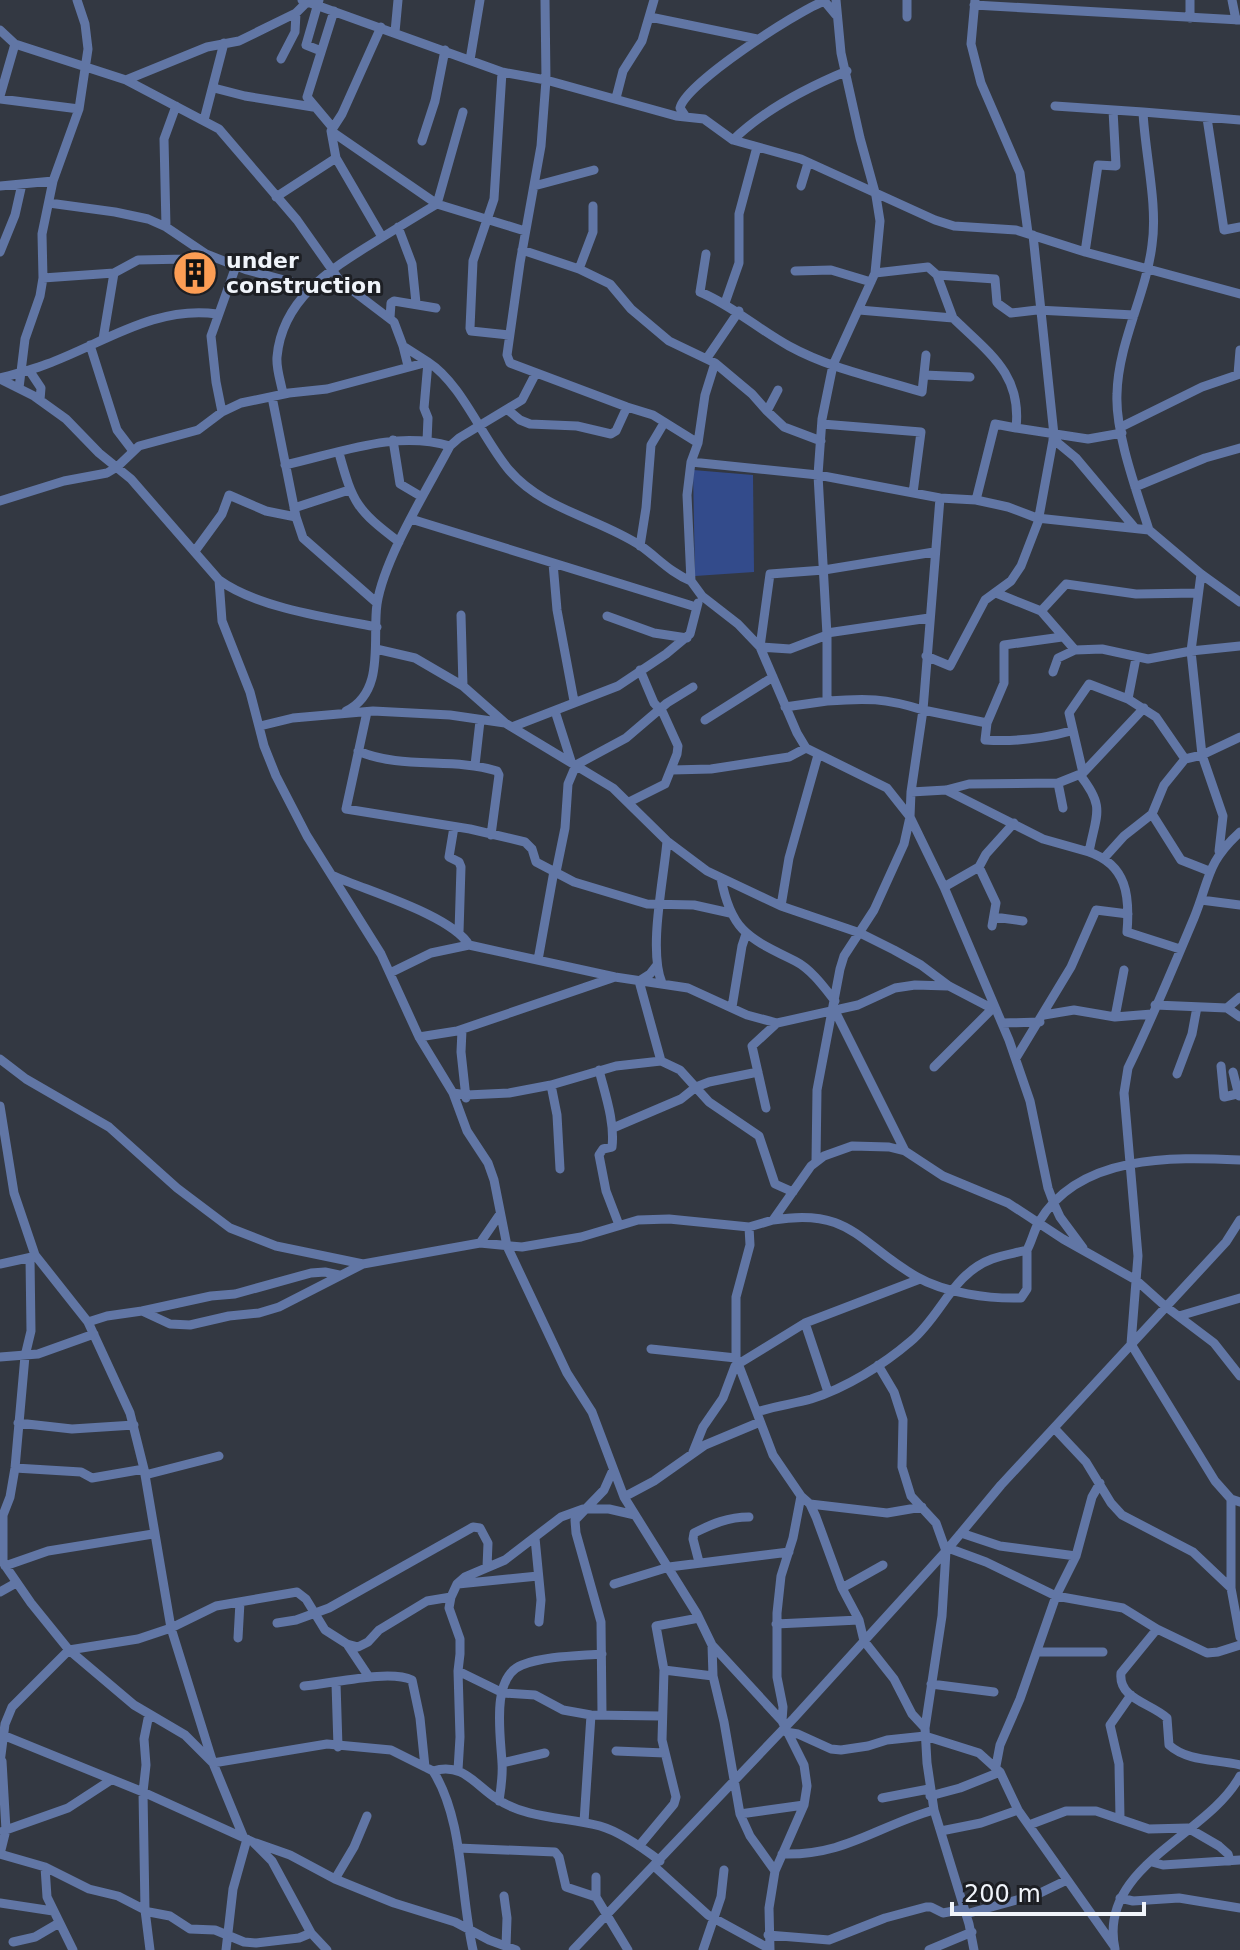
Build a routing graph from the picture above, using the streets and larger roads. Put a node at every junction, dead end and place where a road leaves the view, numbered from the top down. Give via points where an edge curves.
1 (77, 0) edge
2 (398, 0) edge
3 (480, 0) edge
4 (545, 0) edge
5 (654, 0) edge
6 (836, 0) edge
7 (907, 0) edge
8 (1190, 0) edge
9 (1232, 0) edge
10 (311, 2) edge
11 (974, 2) edge
12 (1051, 5) edge
13 (334, 11) junction
14 (296, 13) junction
15 (836, 15) junction
16 (650, 17) junction
17 (907, 17) dead end
18 (1190, 18) junction
19 (1238, 20) edge
20 (381, 27) junction
21 (0, 30) edge
22 (395, 32) junction
23 (757, 39) junction
24 (224, 43) junction
25 (15, 44) junction
26 (445, 50) junction
27 (321, 51) junction
28 (281, 59) dead end
29 (470, 60) junction
30 (85, 65) junction
31 (847, 71) junction
32 (502, 72) junction
33 (126, 80) junction
34 (546, 80) junction
35 (214, 88) junction
36 (0, 97) edge
37 (616, 98) junction
38 (176, 106) junction
39 (1055, 106) dead end
40 (313, 107) junction
41 (79, 109) junction
42 (1113, 110) junction
43 (463, 112) dead end
44 (1143, 112) junction
45 (686, 117) junction
46 (1207, 118) junction
47 (204, 120) junction
48 (1240, 120) edge
49 (332, 129) junction
50 (733, 140) junction
51 (422, 141) dead end
52 (757, 147) junction
53 (336, 158) junction
54 (808, 163) junction
55 (594, 170) dead end
56 (53, 181) junction
57 (22, 184) junction
58 (0, 186) edge
59 (534, 186) junction
60 (801, 186) dead end
61 (876, 196) junction
62 (276, 197) junction
63 (49, 203) junction
64 (437, 204) junction
65 (593, 206) dead end
66 (489, 218) junction
67 (166, 227) junction
68 (398, 227) junction
69 (1240, 227) edge
70 (525, 231) junction
71 (1031, 234) junction
72 (382, 237) junction
73 (522, 250) junction
74 (0, 252) edge
75 (1085, 252) junction
76 (206, 254) junction
77 (706, 254) dead end
78 (236, 266) junction
79 (1148, 268) junction
80 (330, 269) junction
81 (579, 269) junction
82 (795, 271) dead end
83 (114, 273) junction
84 (937, 275) junction
85 (873, 277) junction
86 (43, 278) junction
87 (310, 287) junction
88 (1240, 294) edge
89 (416, 303) junction
90 (725, 303) junction
91 (436, 308) dead end
92 (859, 310) junction
93 (739, 311) junction
94 (1041, 311) junction
95 (217, 314) junction
96 (1134, 315) junction
97 (390, 318) junction
98 (953, 318) junction
99 (509, 335) junction
100 (103, 339) junction
101 (90, 345) junction
102 (403, 346) junction
103 (1240, 350) edge
104 (926, 355) dead end
105 (711, 360) junction
106 (428, 362) junction
107 (833, 365) junction
108 (408, 366) junction
109 (25, 371) junction
110 (536, 373) junction
111 (1239, 374) edge
112 (924, 375) junction
113 (970, 377) dead end
114 (0, 379) edge
115 (19, 388) junction
116 (778, 390) dead end
117 (283, 394) junction
118 (272, 397) junction
119 (40, 400) junction
120 (627, 407) junction
121 (508, 410) junction
122 (767, 411) junction
123 (222, 412) junction
124 (664, 423) junction
125 (822, 424) junction
126 (478, 426) junction
127 (1016, 428) junction
128 (1122, 430) junction
129 (1054, 437) junction
130 (393, 440) junction
131 (427, 441) junction
132 (821, 441) junction
133 (698, 443) junction
134 (450, 446) junction
135 (1240, 448) edge
136 (133, 451) junction
137 (339, 453) junction
138 (691, 462) junction
139 (285, 465) junction
140 (117, 467) junction
141 (818, 475) junction
142 (1135, 487) junction
143 (349, 490) junction
144 (913, 493) junction
145 (422, 497) junction
146 (940, 498) junction
147 (976, 500) junction
148 (0, 501) edge
149 (295, 512) junction
150 (1037, 518) junction
151 (411, 519) junction
152 (1134, 528) junction
153 (1149, 530) junction
154 (399, 542) junction
155 (640, 546) junction
156 (195, 551) junction
157 (934, 552) junction
158 (553, 563) junction
159 (824, 570) junction
160 (1201, 574) junction
161 (219, 580) junction
162 (691, 581) junction
163 (996, 593) junction
164 (1197, 593) junction
165 (702, 596) junction
166 (1240, 602) edge
167 (377, 603) junction
168 (696, 607) junction
169 (1041, 611) junction
170 (461, 615) dead end
171 (607, 616) dead end
172 (929, 618) junction
173 (377, 627) junction
174 (827, 634) junction
175 (1062, 637) junction
176 (687, 638) junction
177 (1240, 646) edge
178 (760, 647) junction
179 (376, 649) junction
180 (1075, 650) junction
181 (1191, 651) junction
182 (926, 656) junction
183 (1136, 658) junction
184 (640, 670) junction
185 (1053, 672) dead end
186 (773, 677) junction
187 (463, 686) junction
188 (693, 687) dead end
189 (1128, 699) junction
190 (574, 701) junction
191 (827, 701) junction
192 (785, 707) junction
193 (1144, 708) junction
194 (659, 710) junction
195 (923, 710) junction
196 (555, 711) junction
197 (367, 712) junction
198 (340, 714) junction
199 (705, 720) dead end
200 (480, 721) junction
201 (987, 723) junction
202 (509, 725) junction
203 (260, 726) junction
204 (1071, 731) junction
205 (1240, 737) edge
206 (806, 748) junction
207 (358, 751) junction
208 (818, 755) junction
209 (1202, 755) junction
210 (1185, 759) junction
211 (574, 764) junction
212 (475, 765) junction
213 (672, 770) junction
214 (1081, 774) junction
215 (1058, 783) junction
216 (946, 790) junction
217 (911, 792) junction
218 (629, 802) junction
219 (1063, 808) dead end
220 (1152, 814) junction
221 (910, 817) junction
222 (1014, 823) junction
223 (454, 827) junction
224 (1240, 832) edge
225 (491, 835) junction
226 (667, 841) junction
227 (1219, 851) junction
228 (1089, 852) junction
229 (1105, 857) junction
230 (979, 867) junction
231 (555, 871) junction
232 (1209, 871) junction
233 (334, 876) junction
234 (721, 878) junction
235 (944, 887) junction
236 (1201, 900) junction
237 (660, 905) junction
238 (1240, 905) edge
239 (781, 906) junction
240 (730, 913) junction
241 (1128, 914) junction
242 (1023, 921) dead end
243 (459, 932) junction
244 (860, 933) junction
245 (746, 934) junction
246 (469, 945) junction
247 (1180, 949) junction
248 (538, 960) junction
249 (657, 965) junction
250 (1124, 970) dead end
251 (390, 973) junction
252 (615, 977) junction
253 (639, 981) junction
254 (662, 983) junction
255 (949, 986) junction
256 (1240, 997) edge
257 (732, 1007) junction
258 (834, 1007) junction
259 (1197, 1007) junction
260 (1227, 1008) junction
261 (994, 1009) junction
262 (1154, 1009) junction
263 (1115, 1017) junction
264 (1240, 1017) edge
265 (1042, 1018) junction
266 (777, 1023) junction
267 (1002, 1023) junction
268 (462, 1030) junction
269 (419, 1037) junction
270 (1016, 1058) junction
271 (0, 1059) edge
272 (661, 1061) junction
273 (1221, 1066) dead end
274 (934, 1067) dead end
275 (599, 1070) junction
276 (758, 1072) junction
277 (1233, 1072) dead end
278 (1177, 1074) dead end
279 (551, 1085) junction
280 (696, 1087) junction
281 (453, 1093) junction
282 (467, 1095) junction
283 (1238, 1095) edge
284 (0, 1108) edge
285 (766, 1108) dead end
286 (460, 1111) junction
287 (613, 1128) junction
288 (905, 1151) junction
289 (1240, 1160) edge
290 (816, 1161) junction
291 (1131, 1165) junction
292 (560, 1169) dead end
293 (793, 1192) junction
294 (14, 1193) junction
295 (0, 1196) edge
296 (1054, 1204) junction
297 (500, 1214) junction
298 (773, 1220) junction
299 (1240, 1220) edge
300 (1039, 1223) junction
301 (619, 1225) junction
302 (749, 1227) junction
303 (480, 1243) junction
304 (507, 1246) junction
305 (1027, 1250) junction
306 (1085, 1251) junction
307 (32, 1256) junction
308 (0, 1264) edge
309 (363, 1264) junction
310 (339, 1275) junction
311 (920, 1279) junction
312 (1136, 1280) junction
313 (953, 1289) junction
314 (1240, 1298) edge
315 (1165, 1306) junction
316 (142, 1311) junction
317 (1179, 1316) junction
318 (88, 1322) junction
319 (805, 1323) junction
320 (94, 1334) junction
321 (1131, 1344) junction
322 (651, 1349) dead end
323 (25, 1356) junction
324 (0, 1357) edge
325 (737, 1361) junction
326 (878, 1365) junction
327 (1239, 1372) edge
328 (828, 1392) junction
329 (757, 1412) junction
330 (760, 1422) junction
331 (18, 1423) junction
332 (134, 1425) junction
333 (1055, 1429) junction
334 (693, 1452) junction
335 (219, 1456) dead end
336 (15, 1468) junction
337 (144, 1472) junction
338 (612, 1472) junction
339 (1100, 1483) junction
340 (801, 1496) junction
341 (624, 1497) junction
342 (1238, 1500) edge
343 (810, 1504) junction
344 (922, 1507) junction
345 (583, 1509) junction
346 (635, 1515) junction
347 (749, 1517) dead end
348 (961, 1533) junction
349 (153, 1534) junction
350 (535, 1538) junction
351 (947, 1549) junction
352 (789, 1552) junction
353 (1076, 1556) junction
354 (3, 1562) edge
355 (699, 1562) junction
356 (883, 1565) dead end
357 (487, 1567) junction
358 (669, 1567) junction
359 (538, 1576) junction
360 (16, 1583) junction
361 (457, 1584) junction
362 (614, 1584) dead end
363 (842, 1588) junction
364 (1231, 1588) junction
365 (0, 1592) edge
366 (1056, 1596) junction
367 (451, 1597) junction
368 (240, 1602) junction
369 (314, 1615) junction
370 (699, 1618) junction
371 (859, 1620) junction
372 (539, 1622) dead end
373 (277, 1623) dead end
374 (776, 1624) junction
375 (171, 1628) junction
376 (1157, 1629) junction
377 (1240, 1637) edge
378 (238, 1638) dead end
379 (864, 1641) junction
380 (347, 1644) junction
381 (712, 1645) junction
382 (1240, 1645) edge
383 (69, 1650) junction
384 (1038, 1652) junction
385 (1103, 1652) dead end
386 (602, 1654) junction
387 (664, 1670) junction
388 (458, 1671) junction
389 (713, 1676) junction
390 (369, 1677) junction
391 (336, 1683) junction
392 (931, 1684) junction
393 (304, 1686) dead end
394 (994, 1692) dead end
395 (503, 1693) junction
396 (1131, 1695) junction
397 (149, 1714) junction
398 (597, 1714) junction
399 (661, 1716) junction
400 (784, 1727) junction
401 (925, 1732) junction
402 (2, 1735) edge
403 (338, 1747) junction
404 (616, 1751) dead end
405 (545, 1753) dead end
406 (665, 1753) junction
407 (1, 1762) edge
408 (213, 1763) junction
409 (502, 1763) junction
410 (1240, 1765) edge
411 (429, 1769) junction
412 (998, 1769) junction
413 (458, 1770) junction
414 (1240, 1776) edge
415 (111, 1780) junction
416 (733, 1782) junction
417 (143, 1792) junction
418 (930, 1792) junction
419 (882, 1798) dead end
420 (499, 1801) junction
421 (804, 1805) junction
422 (934, 1810) junction
423 (1018, 1810) junction
424 (740, 1814) junction
425 (367, 1816) dead end
426 (1120, 1818) junction
427 (584, 1822) junction
428 (1029, 1825) junction
429 (1188, 1828) junction
430 (3, 1831) edge
431 (941, 1831) junction
432 (248, 1839) junction
433 (639, 1846) junction
434 (458, 1848) junction
435 (782, 1854) junction
436 (1235, 1861) edge
437 (1152, 1862) junction
438 (657, 1864) junction
439 (45, 1867) junction
440 (724, 1870) dead end
441 (775, 1871) junction
442 (596, 1877) dead end
443 (335, 1879) junction
444 (1067, 1880) junction
445 (504, 1896) dead end
446 (596, 1897) junction
447 (1120, 1898) junction
448 (0, 1903) edge
449 (1240, 1908) edge
450 (145, 1910) junction
451 (53, 1911) junction
452 (965, 1911) junction
453 (606, 1916) junction
454 (713, 1917) junction
455 (59, 1923) junction
456 (468, 1930) junction
457 (972, 1932) junction
458 (311, 1933) junction
459 (768, 1935) junction
460 (229, 1936) junction
461 (13, 1942) dead end
462 (506, 1946) junction
463 (1114, 1947) edge
464 (73, 1950) edge
465 (150, 1950) edge
466 (226, 1950) edge
467 (327, 1950) edge
468 (473, 1950) edge
469 (516, 1950) edge
470 (573, 1950) edge
471 (628, 1950) edge
472 (703, 1950) edge
473 (770, 1950) edge
474 (929, 1950) edge
475 (974, 1950) edge
476 (1100, 1950) edge

1 - 30 street via 87,40
2 - 22 street
3 - 29 street
4 - 34 street
5 - 16 street
6 - 15 street
7 - 17 street
8 - 18 street
9 - 19 street
10 - 13 street
10 - 14 street
10 - 27 street via 306,45
11 - 12 street
11 - 71 street via 971,44 981,83 1020,173
12 - 18 street
13 - 20 street
13 - 27 street
14 - 24 street
14 - 28 street via 295,32
15 - 23 street via 822,2
15 - 31 street
16 - 23 street
16 - 37 street
18 - 19 street
20 - 22 street
20 - 49 street
21 - 25 street
22 - 26 street
23 - 45 street via 684,98 680,108
24 - 33 street
24 - 35 street
25 - 30 street
25 - 36 street
26 - 29 street
26 - 51 street
27 - 40 street via 307,93
29 - 32 street
30 - 33 street
30 - 41 street
31 - 50 street via 786,100
31 - 61 street
32 - 34 street
32 - 66 street
33 - 38 street
34 - 37 street
34 - 59 street
35 - 40 street
35 - 47 street
36 - 41 street
37 - 45 street
38 - 47 street
38 - 67 street via 164,139
39 - 42 street
40 - 49 street
41 - 56 street
42 - 44 street
42 - 75 street via 1116,166 1098,165
43 - 64 street
44 - 46 street
44 - 79 street via 1153,229
45 - 50 street via 704,119
46 - 48 street
46 - 69 street via 1224,230
47 - 62 street via 219,129
49 - 53 street
49 - 64 street
50 - 52 street
52 - 54 street
52 - 90 street via 739,214 739,263
53 - 62 street
53 - 72 street
54 - 60 street
54 - 61 street
55 - 59 street
56 - 57 street
56 - 63 street
57 - 58 street
57 - 74 street
59 - 70 street
61 - 71 street via 954,226
61 - 85 street via 880,221
62 - 80 street
63 - 67 street via 126,214
63 - 86 street via 41,248
64 - 66 street
64 - 68 street
65 - 81 street via 593,232
66 - 70 street
66 - 99 street via 473,261 470,330
67 - 76 street
68 - 72 street
68 - 89 street via 412,264
70 - 73 street
71 - 75 street
71 - 94 street
72 - 80 street
73 - 81 street
73 - 99 street
75 - 79 street
76 - 78 street
76 - 83 street via 138,260
77 - 90 street via 700,292
78 - 87 street
78 - 95 street
79 - 88 street
79 - 96 street
80 - 87 street
80 - 97 street
81 - 105 street via 610,284 669,341
82 - 85 street
83 - 86 street
83 - 100 street
84 - 85 street via 928,267
84 - 94 street via 995,279 997,303 1007,312
84 - 98 street
85 - 92 street
86 - 109 street via 25,339
87 - 117 street via 278,349
89 - 91 street
89 - 97 street via 392,301
90 - 93 street
92 - 98 street
92 - 107 street
93 - 105 street
93 - 107 street via 792,347
94 - 96 street
94 - 129 street
95 - 100 street via 180,313
95 - 123 street via 211,336
96 - 128 street via 1116,394
97 - 102 street
98 - 127 street via 1010,376 1019,405
99 - 110 street via 510,363
100 - 101 street
101 - 109 street
101 - 136 street via 117,430
102 - 106 street
102 - 108 street
103 - 111 street
104 - 112 street
105 - 122 street
105 - 133 street
106 - 108 street
106 - 126 street via 445,376
106 - 131 street
107 - 112 street via 922,392
107 - 125 street
108 - 117 street via 327,389
109 - 114 street
109 - 115 street
109 - 119 street via 41,388
110 - 120 street
110 - 121 street via 522,400
111 - 128 street via 1202,387
112 - 113 street
114 - 115 street
115 - 119 street
116 - 122 street
117 - 118 street
118 - 123 street
118 - 139 street
119 - 140 street
120 - 121 street via 611,434 530,424
120 - 124 street
121 - 126 street
122 - 132 street via 784,427
123 - 136 street via 204,427
124 - 133 street
124 - 155 street via 651,445
125 - 132 street
125 - 144 street via 921,432
126 - 134 street
126 - 155 street via 522,485
127 - 129 street
127 - 147 street via 995,424
128 - 129 street via 1088,439
128 - 142 street
129 - 150 street
129 - 152 street
130 - 131 street
130 - 137 street
130 - 145 street via 400,484
131 - 134 street
132 - 141 street
133 - 138 street
134 - 145 street
135 - 142 street
136 - 140 street
137 - 139 street
137 - 143 street
138 - 141 street
138 - 162 street
139 - 149 street
140 - 148 street
140 - 156 street
141 - 144 street
141 - 159 street
142 - 153 street
143 - 149 street
143 - 154 street via 367,516
144 - 146 street
145 - 151 street
146 - 147 street
146 - 157 street
147 - 150 street
149 - 156 street via 266,511 230,494
149 - 167 street via 306,542
150 - 152 street
150 - 163 street via 1021,566
151 - 154 street
151 - 158 street
152 - 153 street
153 - 160 street
154 - 167 street
155 - 162 street
156 - 161 street
157 - 159 street
157 - 172 street
158 - 168 street
158 - 190 street
159 - 174 street
159 - 178 street via 770,574
160 - 164 street
160 - 166 street
161 - 173 street via 244,595
161 - 203 street via 222,621
162 - 165 street
163 - 169 street
163 - 182 street via 985,600 950,666
164 - 169 street via 1136,594 1066,584
164 - 181 street
165 - 168 street
165 - 178 street
167 - 173 street
168 - 176 street
169 - 175 street
170 - 187 street
171 - 176 street
172 - 174 street
172 - 182 street
173 - 179 street
174 - 178 street via 790,649
174 - 191 street
175 - 180 street
175 - 201 street via 1004,645 1004,683
176 - 184 street
177 - 181 street
178 - 186 street
179 - 187 street via 415,658
179 - 198 street via 369,686 353,708
180 - 183 street via 1102,649
180 - 185 street via 1058,658
181 - 183 street
181 - 209 street
182 - 195 street
183 - 189 street
184 - 190 street via 618,686
184 - 194 street
186 - 192 street
186 - 199 street
187 - 202 street
188 - 194 street
189 - 193 street
189 - 204 street via 1089,684 1069,713
190 - 196 street
191 - 192 street
191 - 195 street via 889,700
192 - 206 street
193 - 210 street
193 - 214 street
194 - 211 street via 626,738
194 - 213 street via 678,746
195 - 201 street
195 - 217 street
196 - 202 street
196 - 211 street
197 - 198 street
197 - 200 street
197 - 207 street
198 - 203 street
200 - 202 street
200 - 212 street
201 - 204 street via 985,740 1043,739
202 - 211 street
203 - 233 street via 276,776
204 - 214 street
205 - 209 street
206 - 208 street
206 - 213 street via 789,757
207 - 212 street via 398,762
207 - 223 street via 346,809
208 - 221 street via 887,788
208 - 239 street
209 - 210 street
209 - 227 street via 1223,816
210 - 220 street via 1164,785
211 - 218 street
211 - 231 street
212 - 225 street via 499,773
213 - 218 street via 658,790
214 - 215 street
214 - 228 street via 1096,795
215 - 216 street via 969,784
215 - 219 street
216 - 217 street
216 - 222 street
217 - 221 street
218 - 226 street
220 - 229 street
220 - 232 street via 1181,860
221 - 235 street
221 - 244 street via 896,865
222 - 228 street via 1044,840
222 - 230 street
223 - 225 street
223 - 243 street via 449,857 461,867
224 - 227 street
225 - 231 street via 529,844 536,862
226 - 234 street
226 - 237 street
227 - 232 street
228 - 229 street
229 - 241 street via 1124,885
230 - 235 street
230 - 242 street via 996,903 993,922
231 - 237 street via 574,882
231 - 248 street
232 - 236 street
233 - 243 street
233 - 251 street
234 - 239 street
234 - 240 street
235 - 261 street
236 - 238 street
236 - 247 street
237 - 240 street
237 - 249 street
239 - 244 street
240 - 245 street
241 - 247 street via 1127,932
241 - 265 street via 1096,910
243 - 246 street
244 - 255 street
244 - 258 street via 844,956
245 - 257 street
245 - 258 street via 796,961
246 - 248 street
246 - 251 street via 431,953
247 - 262 street
248 - 252 street
249 - 253 street
249 - 254 street
250 - 263 street
251 - 269 street
252 - 253 street
252 - 268 street
253 - 254 street
253 - 272 street
254 - 257 street
255 - 258 street via 895,988 858,1005
255 - 261 street
256 - 260 street
257 - 266 street
258 - 266 street
258 - 288 street
258 - 290 street via 815,1109
259 - 260 street
259 - 262 street
259 - 278 street
260 - 264 street
261 - 267 street
261 - 274 street
262 - 263 street
262 - 291 street via 1125,1080
263 - 265 street via 1074,1010
265 - 267 street
265 - 270 street
266 - 276 street via 752,1046
267 - 270 street
268 - 269 street
268 - 282 street
269 - 281 street
270 - 296 street
271 - 309 street via 109,1127 230,1228 276,1246
272 - 275 street
272 - 280 street via 680,1070
273 - 283 street via 1224,1097
275 - 279 street
275 - 287 street
276 - 280 street
276 - 285 street
277 - 283 street
279 - 282 street
279 - 292 street
280 - 287 street via 681,1099
280 - 293 street via 719,1110 759,1136 775,1184
281 - 282 street
281 - 286 street
282 - 286 street
284 - 294 street
286 - 297 street via 488,1163
287 - 301 street via 612,1147 599,1155
288 - 290 street via 852,1146
288 - 300 street via 943,1176 1008,1203
289 - 291 street
290 - 293 street
291 - 296 street via 1089,1176
291 - 312 street
293 - 298 street
294 - 295 street
294 - 307 street
296 - 300 street
296 - 306 street
297 - 303 street
297 - 304 street
298 - 302 street
298 - 311 street via 814,1217 838,1222
299 - 315 street
300 - 305 street
300 - 306 street
301 - 302 street via 669,1219
301 - 304 street via 581,1237
302 - 325 street via 750,1245 736,1297
303 - 304 street
303 - 309 street
304 - 338 street via 567,1373 597,1423
305 - 313 street via 982,1264
305 - 313 street via 1027,1289 1021,1298
306 - 312 street
307 - 308 street
307 - 318 street
307 - 323 street via 31,1331
309 - 310 street
310 - 316 street via 311,1273
310 - 316 street via 274,1309 199,1324 170,1324
311 - 313 street
311 - 319 street
312 - 315 street
312 - 321 street
313 - 326 street via 920,1333
314 - 317 street
315 - 317 street
315 - 321 street
316 - 318 street
317 - 327 street via 1214,1343
318 - 320 street
319 - 325 street
319 - 328 street
320 - 323 street
320 - 332 street
321 - 333 street
321 - 342 street via 1198,1454
322 - 325 street
323 - 324 street
323 - 331 street
325 - 329 street
325 - 334 street
326 - 328 street
326 - 344 street via 903,1420 904,1476 914,1502
328 - 329 street
329 - 330 street
330 - 334 street
330 - 340 street via 773,1455
331 - 332 street via 72,1429
331 - 336 street
332 - 337 street
333 - 339 street
333 - 348 street
334 - 341 street
335 - 337 street
336 - 337 street via 81,1472 92,1478
336 - 354 street via 3,1515
337 - 349 street
338 - 341 street
338 - 345 street via 604,1490
339 - 353 street
339 - 364 street via 1122,1515 1193,1552
340 - 343 street
340 - 352 street
341 - 346 street
342 - 364 street
343 - 344 street via 887,1513
343 - 363 street
344 - 351 street
345 - 346 street
345 - 350 street via 561,1517
345 - 386 street via 575,1520 576,1533 599,1614
346 - 358 street
347 - 355 street via 719,1521 694,1533
348 - 351 street
348 - 353 street via 1000,1546
349 - 354 street
349 - 375 street
350 - 357 street
350 - 359 street
351 - 366 street
351 - 379 street
351 - 392 street
352 - 355 street
352 - 374 street
353 - 366 street
354 - 360 street
355 - 358 street
356 - 363 street
357 - 361 street
357 - 369 street via 488,1543 480,1528 473,1527
358 - 362 street
358 - 370 street
359 - 361 street
359 - 372 street
360 - 365 street
360 - 383 street
361 - 367 street
363 - 371 street
364 - 377 street
366 - 376 street via 1123,1608
366 - 384 street
367 - 380 street via 427,1601 358,1647
367 - 388 street via 451,1618 460,1639
368 - 369 street via 297,1592
368 - 375 street via 216,1606
368 - 378 street
369 - 373 street
369 - 380 street via 325,1630
370 - 381 street
370 - 387 street via 656,1626
371 - 374 street
371 - 379 street
374 - 400 street
375 - 383 street
375 - 408 street
376 - 382 street via 1211,1654
376 - 396 street via 1121,1673 1122,1687
379 - 400 street
379 - 401 street
380 - 390 street
381 - 389 street
381 - 400 street
383 - 397 street
383 - 402 street via 12,1707
384 - 385 street
384 - 412 street via 1000,1745
386 - 395 street via 519,1666
386 - 398 street
387 - 389 street
387 - 399 street
388 - 395 street
388 - 413 street
389 - 416 street
390 - 391 street
390 - 411 street via 412,1680
391 - 393 street
391 - 403 street
392 - 394 street
392 - 401 street
395 - 398 street via 535,1695 563,1710
395 - 409 street via 498,1719
396 - 410 street via 1167,1718 1172,1749
396 - 426 street via 1110,1725 1119,1764
397 - 408 street via 185,1735
397 - 417 street
398 - 399 street
398 - 427 street
399 - 406 street
400 - 401 street via 841,1750
400 - 416 street
400 - 421 street via 804,1765
401 - 412 street via 979,1753
401 - 418 street
402 - 407 street
402 - 415 street
403 - 408 street via 327,1744
403 - 411 street via 391,1750
404 - 406 street
405 - 409 street
406 - 433 street via 674,1804
407 - 430 street
408 - 432 street
409 - 420 street
411 - 413 street
411 - 434 street via 445,1799
412 - 418 street via 960,1788
412 - 423 street
413 - 420 street
414 - 429 street via 1226,1798
415 - 417 street
415 - 430 street via 68,1808
416 - 424 street
416 - 438 street
417 - 432 street
417 - 450 street
418 - 419 street
418 - 422 street
420 - 427 street via 542,1816
421 - 424 street
421 - 435 street
422 - 431 street
422 - 435 street via 832,1850
423 - 428 street
423 - 431 street
424 - 441 street
425 - 443 street
426 - 428 street via 1081,1809
426 - 429 street via 1149,1829
427 - 433 street
428 - 444 street
429 - 436 street
429 - 437 street
430 - 439 street via 0,1854
431 - 452 street
432 - 443 street
432 - 458 street via 272,1861
432 - 460 street via 233,1889
433 - 438 street
434 - 446 street via 555,1852 566,1887
434 - 456 street
435 - 441 street
436 - 437 street
437 - 447 street
438 - 453 street
438 - 454 street via 674,1886
439 - 450 street
439 - 451 street
440 - 454 street
441 - 459 street
442 - 446 street
443 - 456 street
444 - 452 street via 1038,1894
444 - 463 street
445 - 462 street
446 - 453 street
447 - 449 street via 1179,1898
447 - 463 street via 1114,1911
448 - 451 street
450 - 460 street via 170,1916 186,1928
450 - 465 street
451 - 455 street
452 - 457 street
452 - 459 street via 943,1913 926,1907 829,1940
453 - 470 street
453 - 471 street
454 - 472 street
454 - 473 street
455 - 461 street
455 - 464 street
456 - 462 street
456 - 468 street
457 - 474 street
457 - 475 street
458 - 460 street via 256,1943
458 - 467 street
459 - 473 street
460 - 466 street
462 - 469 street
463 - 476 street

